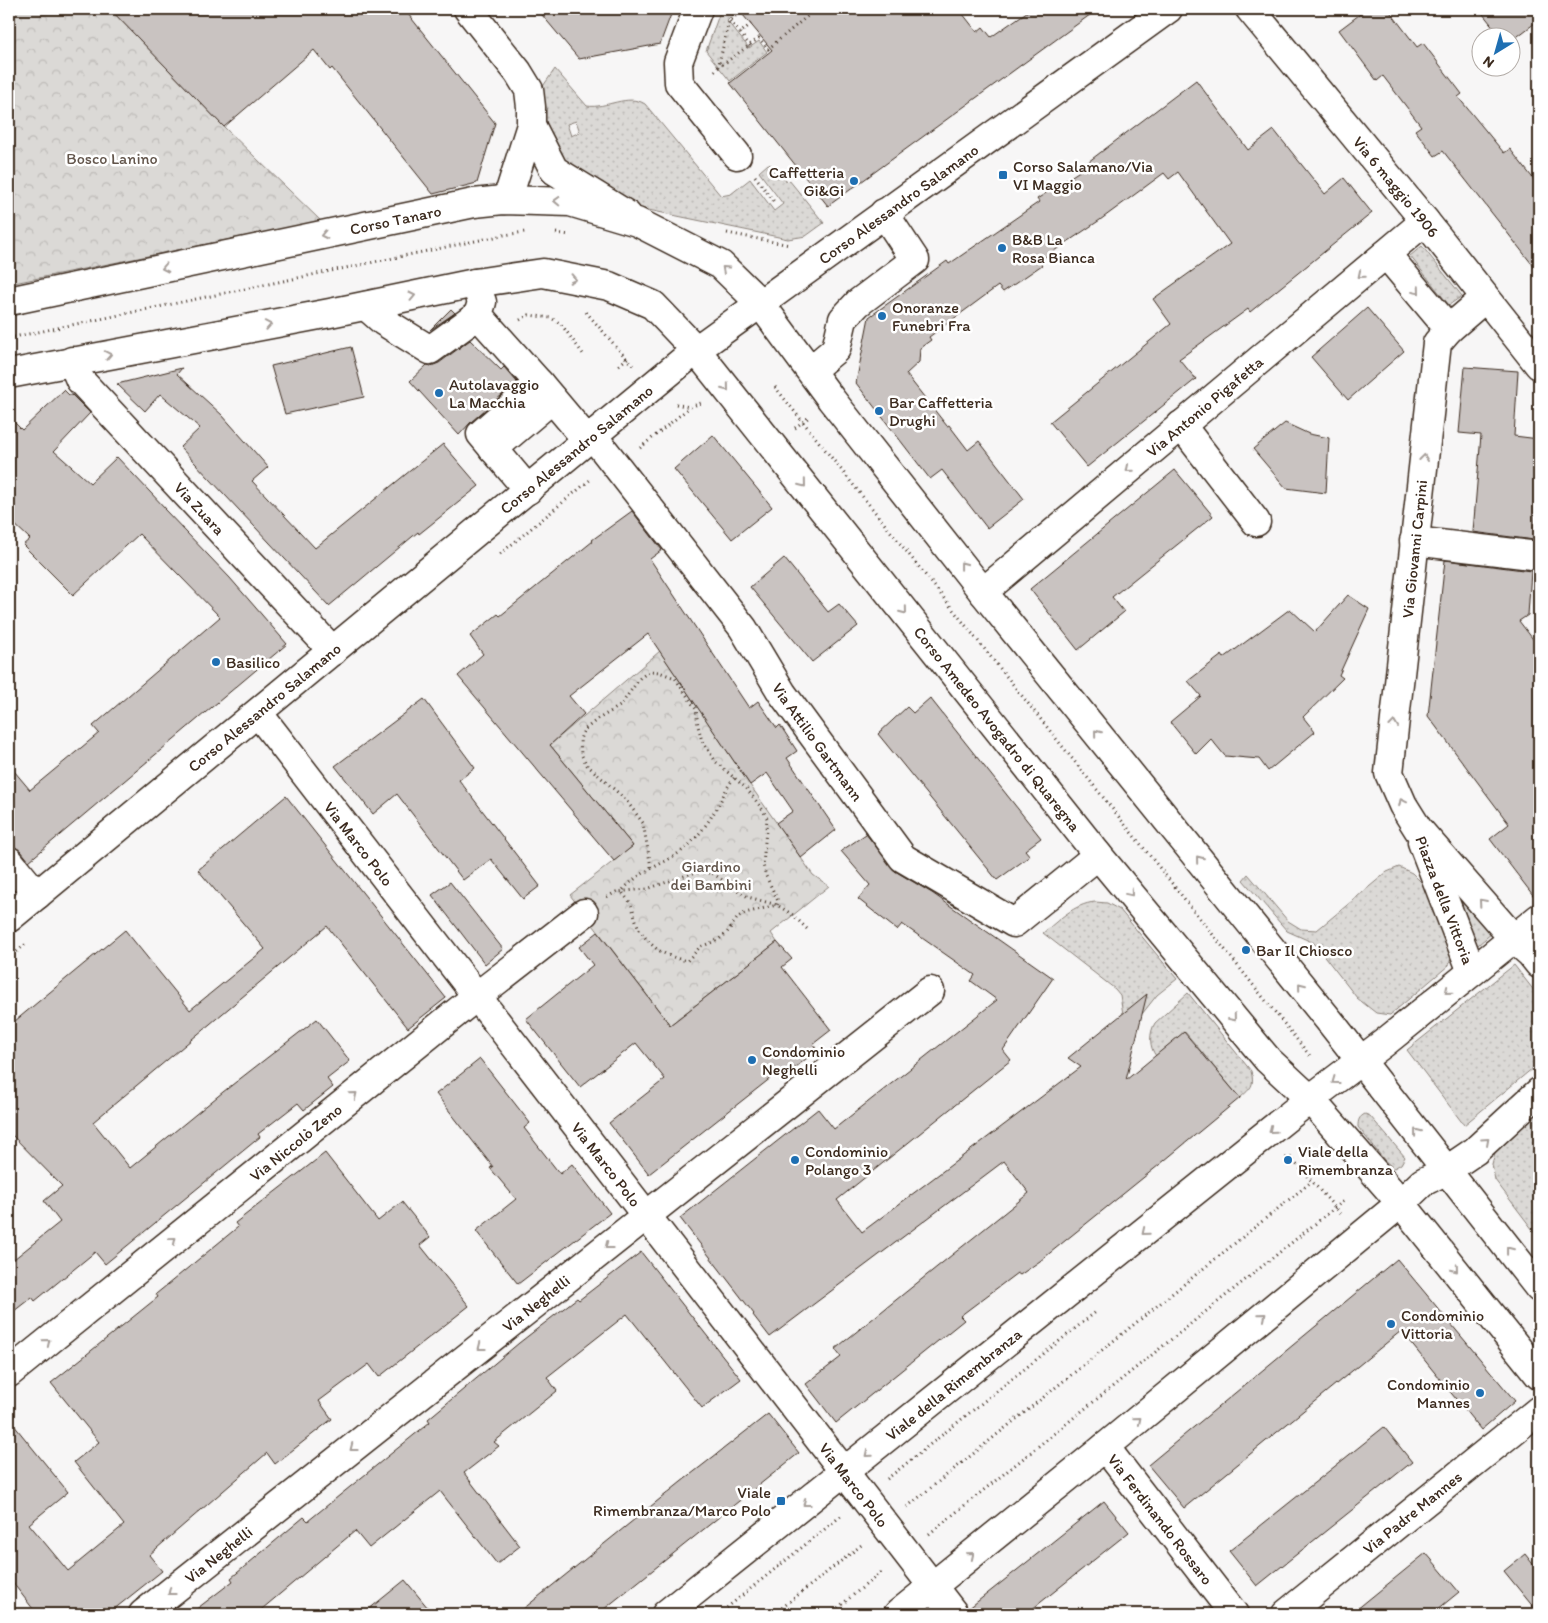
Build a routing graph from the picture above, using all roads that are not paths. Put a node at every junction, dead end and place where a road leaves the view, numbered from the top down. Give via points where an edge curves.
1 (468, 9) edge
2 (698, 9) edge
3 (1168, 9) edge
4 (1250, 9) edge
5 (531, 125) junction
6 (746, 166) road end
7 (504, 200) junction
8 (884, 213) junction
9 (1425, 221) junction
10 (637, 222) junction
11 (1386, 254) junction
12 (474, 283) junction
13 (1485, 298) junction
14 (9, 301) edge
15 (760, 303) junction
16 (366, 306) junction
17 (478, 315) junction
18 (1449, 329) junction
19 (696, 350) junction
20 (72, 361) junction
21 (1539, 365) edge
22 (811, 370) junction
23 (9, 374) edge
24 (546, 391) junction
25 (1181, 425) junction
26 (590, 438) junction
27 (528, 490) junction
28 (1256, 522) dead end
29 (1414, 542) junction
30 (1539, 556) edge
31 (983, 592) junction
32 (332, 651) junction
33 (258, 713) junction
34 (1389, 773) joint
35 (1418, 829) junction
36 (1098, 855) junction
37 (9, 861) edge
38 (37, 895) junction
39 (584, 913) road end
40 (9, 918) edge
41 (1539, 918) edge
42 (1514, 938) junction
43 (1539, 964) edge
44 (1472, 972) junction
45 (930, 991) dead end
46 (477, 996) junction
47 (1360, 1061) junction
48 (1539, 1092) edge
49 (1310, 1099) junction
50 (1447, 1170) junction
51 (1402, 1203) junction
52 (646, 1216) junction
53 (1539, 1288) edge
54 (9, 1373) edge
55 (1539, 1375) edge
56 (1539, 1410) edge
57 (1105, 1447) junction
58 (844, 1473) junction
59 (933, 1586) junction
60 (144, 1614) edge
61 (666, 1614) edge
62 (898, 1614) edge
63 (954, 1614) edge
64 (1234, 1614) edge
65 (1286, 1614) edge

1 - 5 street via 518,72 528,90
2 - 6 street via 678,62 680,83
3 - 8 street, Corso Alessandro Salamano
4 - 9 street, Via 6 maggio 1906
5 - 7 street via 510,192
5 - 10 street via 554,170
10 -> 7 street, Corso Tanaro via 570,202
7 -> 14 street, Corso Tanaro via 474,203
8 - 15 street, Corso Alessandro Salamano
8 - 22 street via 915,260 858,303 843,319 836,350
9 - 11 street, Via Antonio Pigafetta
9 - 13 street, Via 6 maggio 1906
15 -> 10 street, Corso Tanaro via 721,265
11 -> 18 street
11 -> 25 street, Via Antonio Pigafetta
16 -> 12 street
12 - 17 street via 482,302
12 -> 19 street via 543,273 609,286 653,305
13 - 18 street, Via Giovanni Carpini
13 - 21 street, Via 6 maggio 1906
15 - 19 street, Corso Alessandro Salamano
15 - 22 street
16 - 17 street via 383,322 430,350
20 -> 16 street
17 - 24 street, Via Attilio Gartmann
29 -> 18 street, Via Giovanni Carpini via 1438,343
19 - 26 street, Corso Alessandro Salamano
19 -> 36 street, Corso Amedeo Avogadro di Quaregna
20 - 23 street
20 - 32 street, Via Zuara via 80,380
31 -> 22 street
24 - 26 street, Via Attilio Gartmann
24 - 27 street via 481,434
25 - 28 street
25 -> 31 street, Via Antonio Pigafetta
26 - 27 street, Corso Alessandro Salamano
26 - 36 street, Via Attilio Gartmann via 613,462 738,621 782,693 903,858 1014,923
27 - 32 street, Corso Alessandro Salamano
29 - 30 street
34 -> 29 street, Via Giovanni Carpini
47 -> 31 street
32 - 33 street, Corso Alessandro Salamano
33 - 38 street, Corso Alessandro Salamano
33 - 46 street, Via Marco Polo
35 -> 34 street, Piazza della Vittoria
42 -> 35 street, Piazza della Vittoria
35 - 44 street, Piazza della Vittoria
36 -> 49 street, Corso Amedeo Avogadro di Quaregna via 1268,1060
37 - 38 street
38 - 40 street, Corso Alessandro Salamano
39 - 46 street, Via Niccolò Zeno
41 - 42 street
42 - 43 street, Piazza della Vittoria
42 - 44 street, Piazza della Vittoria
44 -> 47 street, Piazza della Vittoria
45 - 52 street, Via Neghelli
46 - 52 street, Via Marco Polo
54 -> 46 street, Via Niccolò Zeno
47 -> 49 street, Piazza della Vittoria
50 -> 47 street
50 -> 48 street via 1475,1151
49 - 51 street
49 -> 58 street, Viale della Rimembranza
50 - 51 street via 1424,1182
53 -> 50 street
51 -> 55 street
57 -> 51 street
52 - 58 street, Via Marco Polo
52 -> 60 street, Via Neghelli
56 - 65 street, Via Padre Mannes
59 -> 57 street
57 - 64 street, Via Ferdinando Rossaro
58 - 59 street, Via Marco Polo
58 -> 61 street, Viale della Rimembranza
59 - 62 street
59 - 63 street, Via Marco Polo

